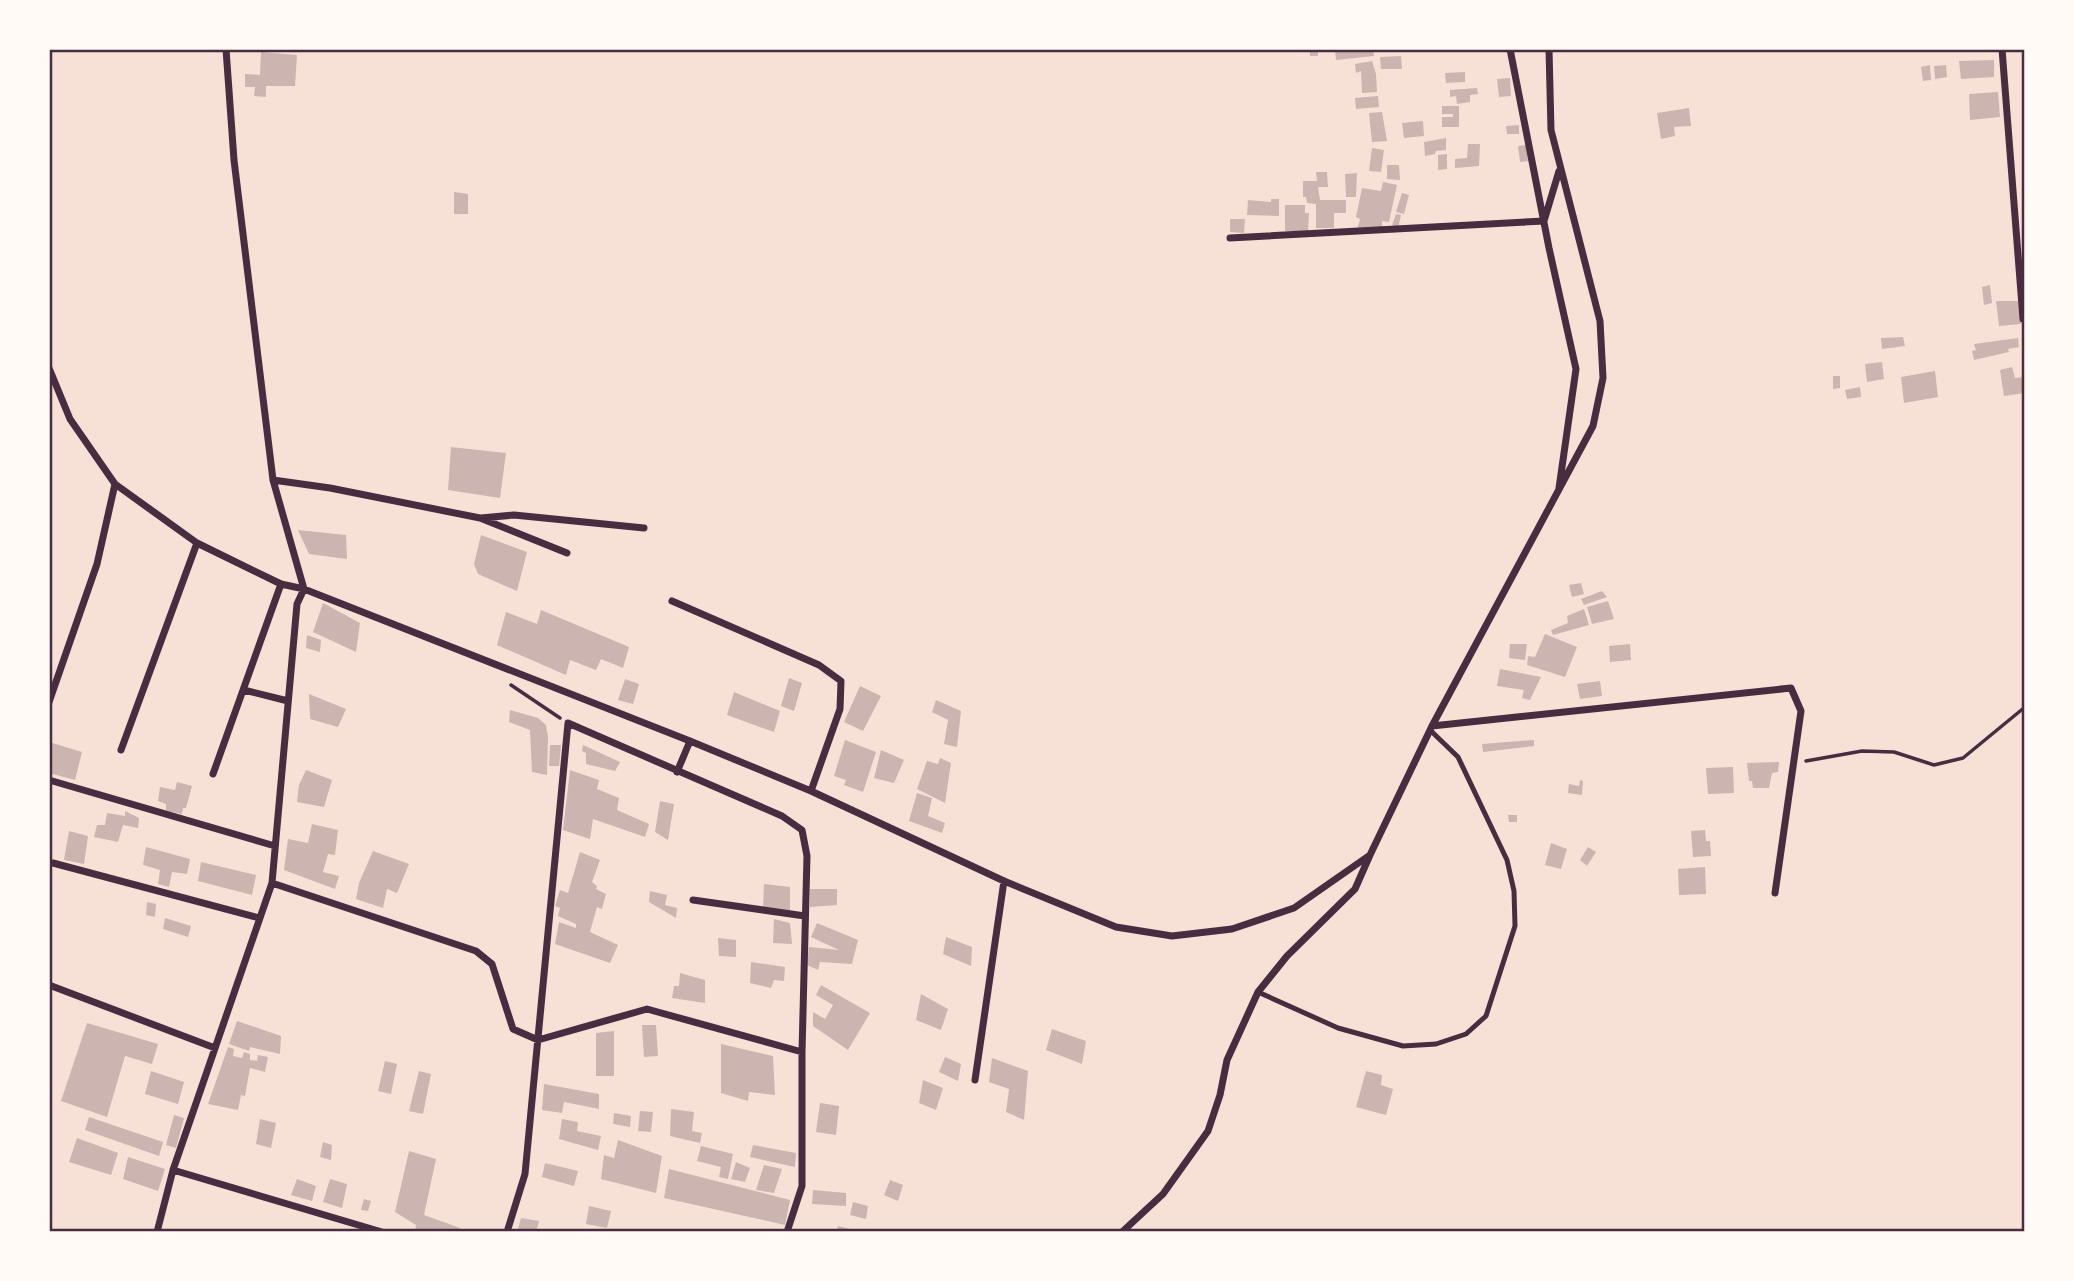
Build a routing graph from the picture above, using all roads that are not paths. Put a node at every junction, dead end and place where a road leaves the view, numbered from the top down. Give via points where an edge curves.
1 (226, 49) edge
2 (1510, 49) edge
3 (1549, 49) edge
4 (2002, 49) edge
5 (1560, 168) junction
6 (1544, 220) junction
7 (1230, 238) dead end
8 (2023, 319) edge
9 (49, 368) edge
10 (272, 480) junction
11 (116, 484) junction
12 (1558, 495) junction
13 (480, 518) junction
14 (644, 528) dead end
15 (197, 543) junction
16 (567, 553) dead end
17 (281, 584) junction
18 (304, 589) junction
19 (671, 600) dead end
20 (244, 690) junction
21 (288, 701) junction
22 (49, 702) edge
23 (1431, 728) junction
24 (690, 741) junction
25 (121, 750) dead end
26 (677, 772) junction
27 (213, 774) dead end
28 (49, 780) edge
29 (811, 792) junction
30 (275, 846) junction
31 (1370, 855) junction
32 (53, 863) dead end
33 (1004, 881) junction
34 (272, 883) junction
35 (1775, 892) dead end
36 (693, 901) dead end
37 (805, 916) junction
38 (259, 918) junction
39 (49, 985) edge
40 (1258, 992) junction
41 (538, 1040) junction
42 (215, 1048) junction
43 (802, 1052) junction
44 (975, 1080) dead end
45 (173, 1170) junction
46 (157, 1232) edge
47 (382, 1232) edge
48 (506, 1232) edge
49 (787, 1232) edge
50 (1122, 1232) edge

1 - 10 street via 234,160
2 - 6 street
3 - 5 street via 1550,130
4 - 8 street
5 - 6 street
5 - 12 street via 1600,321 1602,378 1593,426
6 - 7 street
6 - 12 street via 1576,369
9 - 11 street via 70,419
10 - 13 street
10 - 18 street
11 - 15 street
11 - 22 street via 97,564
12 - 23 street
13 - 14 street via 514,515
13 - 16 street
15 - 17 street
15 - 25 street
17 - 18 street
17 - 20 street
18 - 21 street via 296,604
18 - 24 street
19 - 29 street via 819,665 841,681 840,709
20 - 21 street
20 - 27 street
21 - 30 street
23 - 31 street
23 - 35 street via 1791,688 1801,711
23 - 40 lane via 1458,757 1507,860 1514,891 1516,926 1486,1016 1466,1034 1436,1044 1403,1046 1338,1028
24 - 26 street
24 - 29 street
26 - 37 street via 782,816 802,831 807,856
26 - 41 street via 568,723
28 - 30 street
29 - 33 street
30 - 34 street
31 - 33 street via 1294,908 1232,929 1172,936 1116,927
31 - 40 street via 1356,889 1287,956
32 - 38 street
33 - 44 street
34 - 38 street
34 - 41 street via 477,951 492,964 513,1029
36 - 37 street
37 - 43 street
38 - 42 street
39 - 42 street
40 - 50 street via 1227,1060 1208,1131 1163,1194
41 - 43 street via 647,1009
41 - 48 street via 525,1174
42 - 45 street
43 - 49 street via 802,1186
45 - 46 street
45 - 47 street

